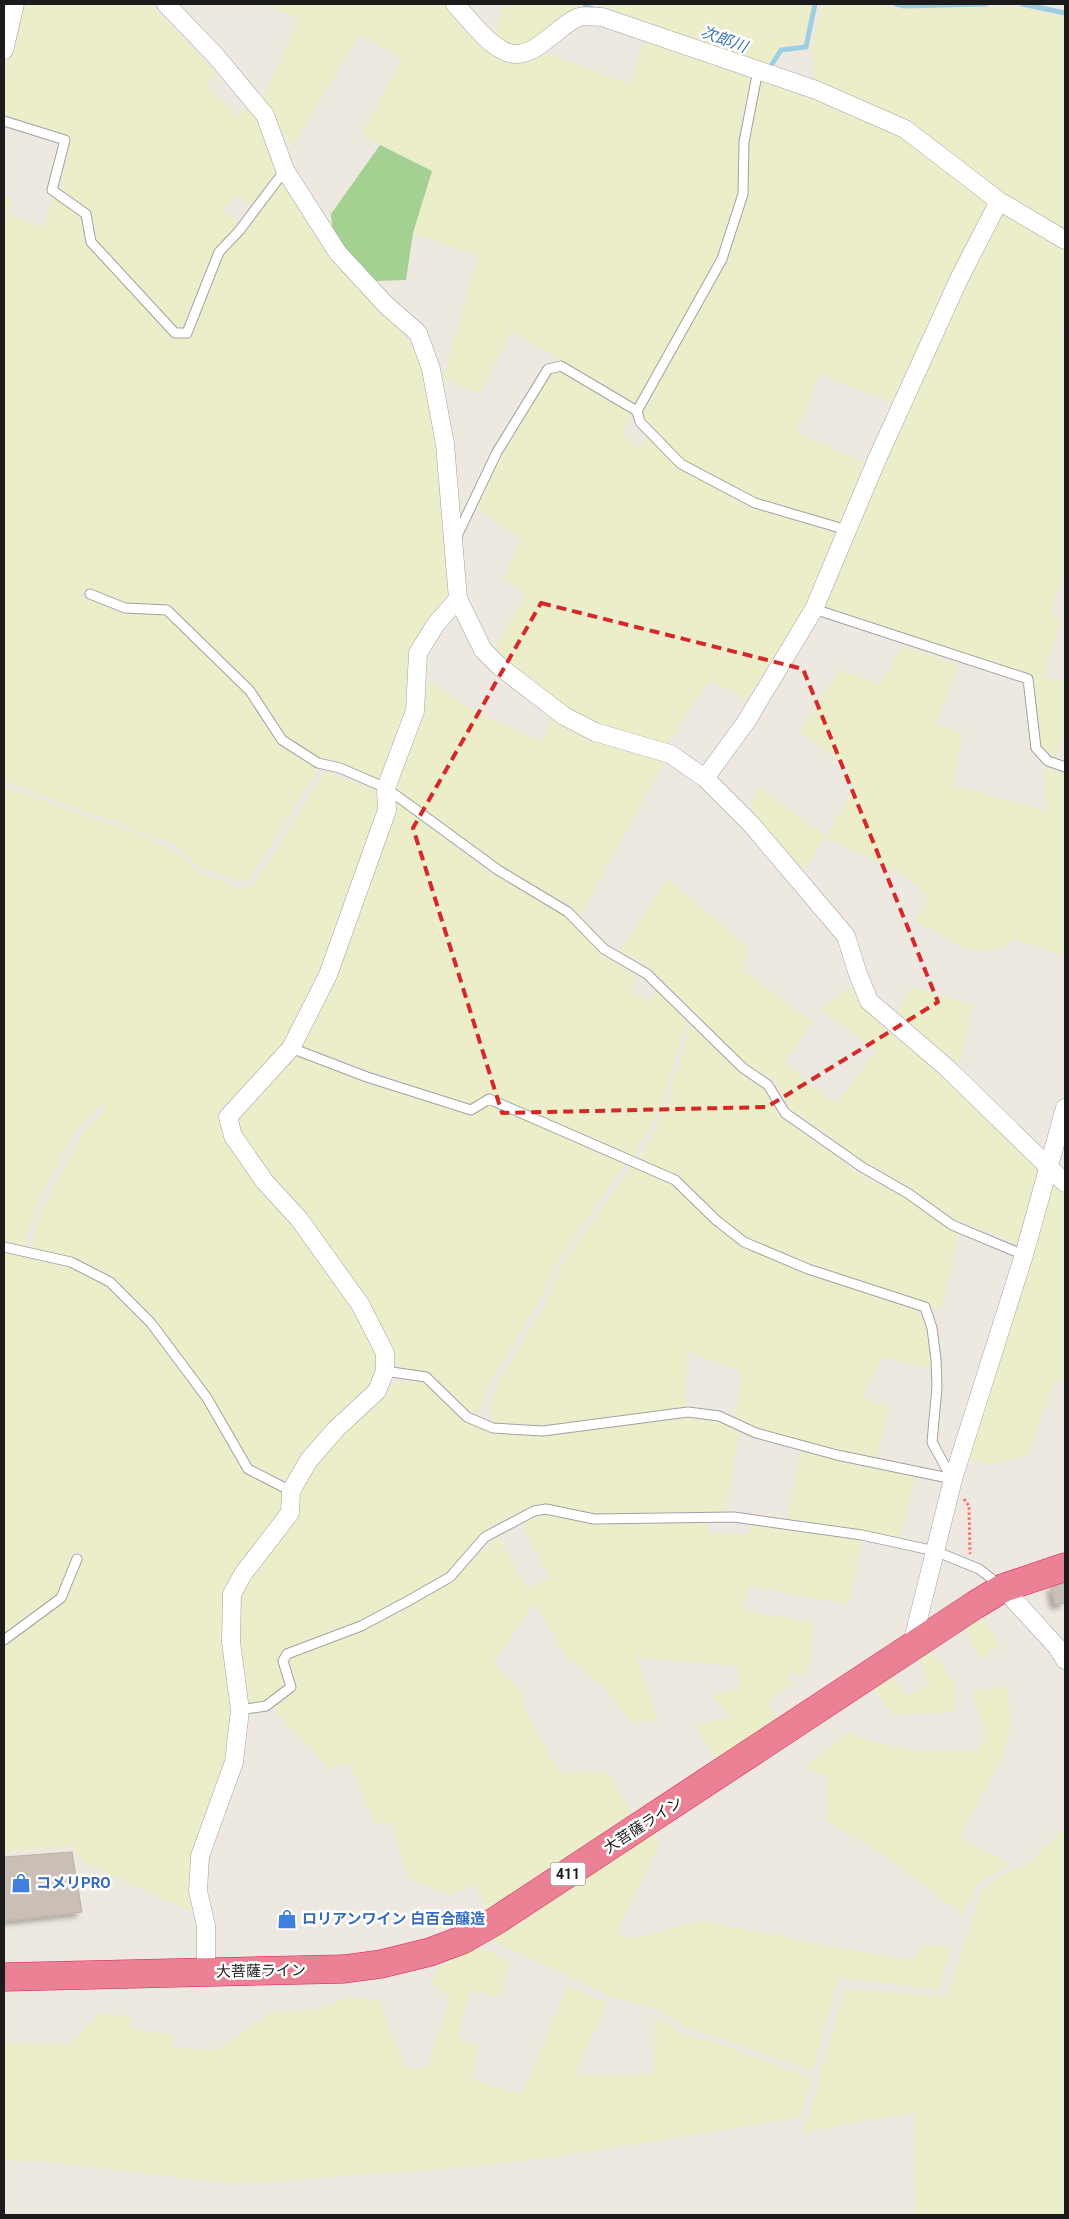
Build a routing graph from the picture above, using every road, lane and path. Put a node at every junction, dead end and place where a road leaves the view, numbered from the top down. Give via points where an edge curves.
1 (14, 4) edge
2 (166, 4) edge
3 (455, 4) edge
4 (580, 10) edge
5 (4, 50) edge
6 (758, 70) junction
7 (4, 121) edge
8 (285, 170) junction
9 (999, 201) junction
10 (1064, 238) edge
11 (637, 411) junction
12 (847, 530) junction
13 (453, 545) junction
14 (90, 594) dead end
15 (458, 599) junction
16 (814, 609) junction
17 (1065, 767) edge
18 (705, 778) junction
19 (386, 788) junction
20 (291, 1048) junction
21 (1065, 1108) edge
22 (1049, 1166) junction
23 (1065, 1183) edge
24 (4, 1247) edge
25 (1024, 1255) junction
26 (385, 1371) junction
27 (953, 1479) junction
28 (291, 1491) junction
29 (935, 1551) junction
30 (77, 1559) dead end
31 (970, 1566) junction
32 (1065, 1567) edge
33 (1003, 1588) junction
34 (4, 1640) edge
35 (910, 1648) junction
36 (1065, 1660) edge
37 (240, 1710) junction
38 (206, 1972) junction
39 (4, 1977) edge

1 - 5 street
2 - 8 street via 265,115
3 - 4 street via 494,45 514,54 535,50
4 - 6 street
6 - 9 street via 816,90 905,128
6 - 11 lane via 744,142 743,194 722,259
7 - 8 lane via 65,140 52,190 86,214 91,242 175,333 187,333 219,252
8 - 13 street via 338,253 418,334 431,369 445,444
9 - 10 street
9 - 12 street via 959,279
11 - 12 lane via 640,422 681,464 755,503
11 - 13 lane via 561,366 548,369 498,452
12 - 16 street
13 - 15 street
14 - 19 lane via 125,608 167,610 250,691 282,740 318,764 340,768
15 - 18 street via 483,650 564,716 595,732 670,754
15 - 19 street via 436,624 418,653 415,711
16 - 17 lane via 1028,679 1036,748 1048,761
16 - 18 street via 746,722
18 - 22 street via 751,824 846,936 869,1001 946,1068
19 - 20 street via 387,810 368,868 328,975
19 - 25 lane via 498,870 568,912 604,950 648,974 743,1068 768,1085 785,1113 952,1225
20 - 26 street via 228,1117 233,1136 265,1182 299,1219 360,1304 385,1353
20 - 27 lane via 367,1077 471,1110 489,1099 675,1180 744,1242 808,1269 925,1307 932,1328 936,1359 932,1442
21 - 22 street
22 - 23 street
22 - 25 street
24 - 28 lane via 72,1262 110,1282 151,1324 207,1398 248,1469
25 - 27 street
26 - 27 lane via 426,1377 468,1417 493,1428 543,1430 688,1412 719,1416 756,1433 837,1454
26 - 28 street via 377,1391 314,1454
27 - 29 street
27 - 31 path via 969,1506
28 - 37 street via 290,1512 243,1574 232,1594 231,1642
29 - 31 lane
29 - 35 street
29 - 37 lane via 862,1535 734,1517 594,1519 546,1509 534,1511 485,1537 450,1577 361,1626 287,1654 283,1661 291,1687 266,1706
30 - 34 lane via 61,1598
31 - 33 lane
32 - 33 highway, 大菩薩ライン / 411
33 - 35 highway, 大菩薩ライン / 411
33 - 36 street
35 - 38 highway, 大菩薩ライン / 411 via 683,1800 462,1940 430,1952 353,1968
37 - 38 street via 234,1762 200,1856 198,1892 206,1926
38 - 39 highway, 大菩薩ライン / 411

